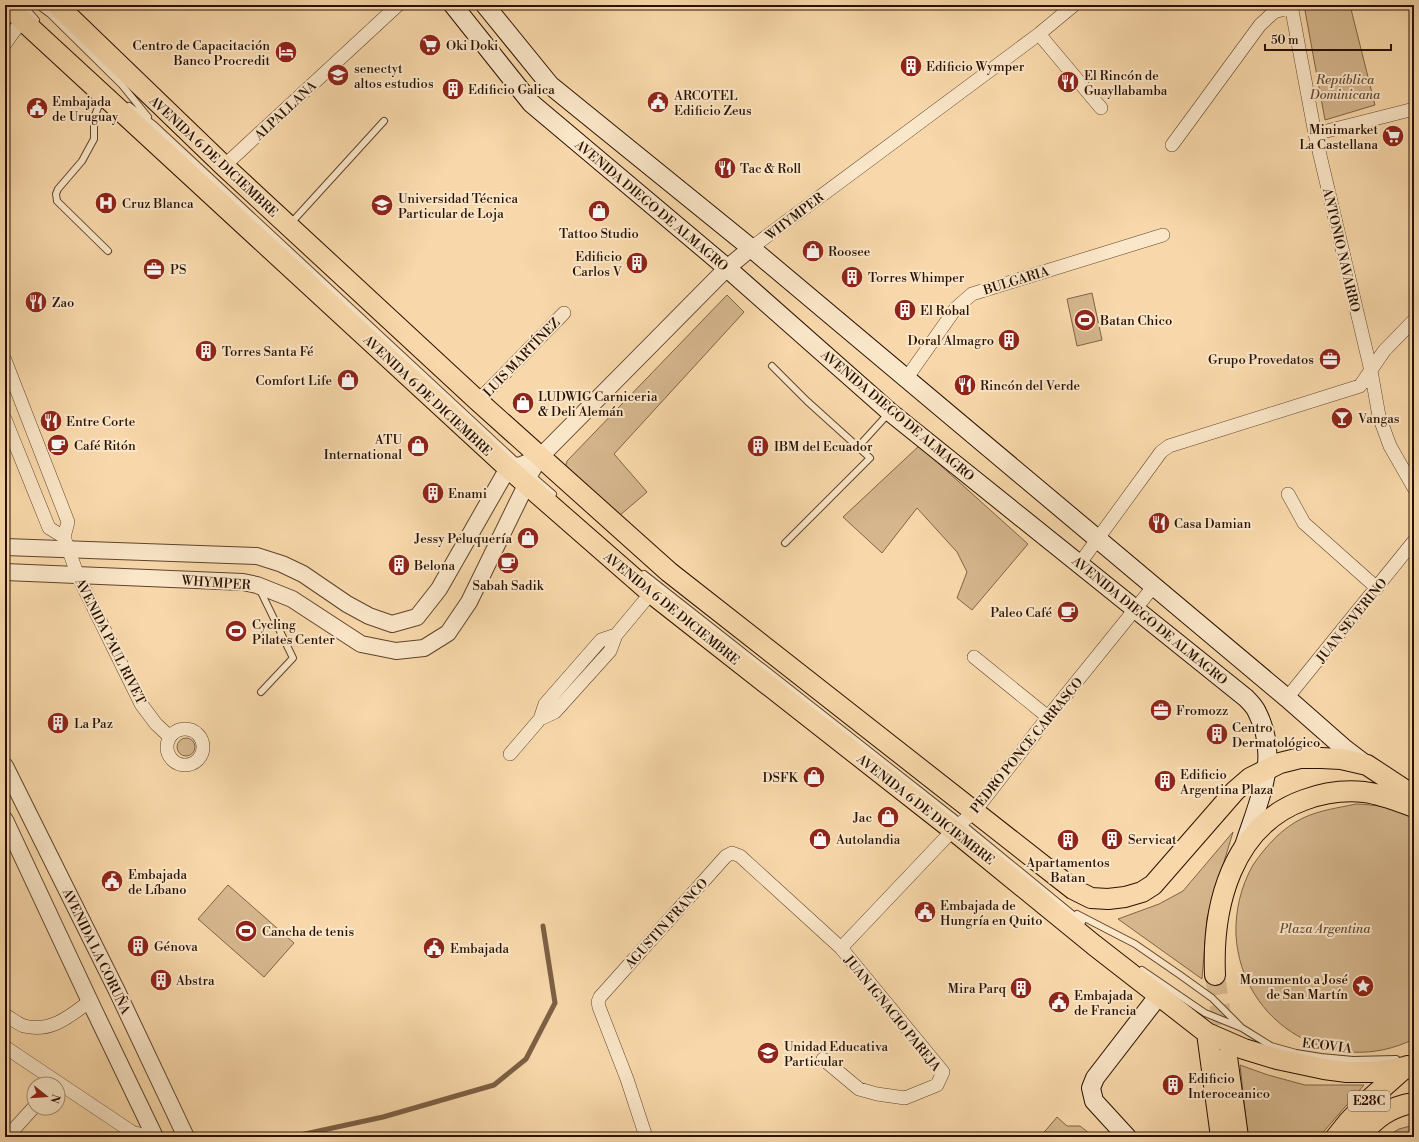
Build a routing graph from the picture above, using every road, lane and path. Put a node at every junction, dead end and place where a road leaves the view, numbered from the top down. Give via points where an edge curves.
1 (8, 5) edge
2 (38, 5) edge
3 (57, 5) edge
4 (398, 5) edge
5 (453, 5) edge
6 (485, 5) edge
7 (1074, 5) edge
8 (1291, 6) edge
9 (5, 8) edge
10 (22, 13) edge
11 (43, 28) dead end
12 (1039, 34) junction
13 (5, 44) edge
14 (70, 55) dead end
15 (105, 92) junction
16 (124, 102) dead end
17 (1101, 108) dead end
18 (1414, 109) edge
19 (384, 121) dead end
20 (154, 125) junction
21 (1314, 134) junction
22 (1172, 145) dead end
23 (224, 166) junction
24 (288, 226) junction
25 (1163, 235) dead end
26 (750, 248) junction
27 (108, 251) dead end
28 (727, 268) junction
29 (564, 313) dead end
30 (1414, 320) edge
31 (5, 360) edge
32 (772, 366) dead end
33 (1371, 371) junction
34 (906, 379) junction
35 (478, 402) junction
36 (890, 412) junction
37 (5, 419) edge
38 (858, 446) junction
39 (525, 470) junction
40 (1414, 488) edge
41 (1288, 494) dead end
42 (559, 500) dead end
43 (1098, 539) junction
44 (1414, 541) edge
45 (66, 543) junction
46 (785, 543) dead end
47 (5, 547) edge
48 (1080, 563) junction
49 (5, 572) edge
50 (641, 572) dead end
51 (78, 576) junction
52 (257, 585) junction
53 (1153, 587) junction
54 (1377, 588) junction
55 (651, 594) junction
56 (1136, 608) junction
57 (974, 657) dead end
58 (261, 692) dead end
59 (1287, 698) junction
60 (1048, 717) junction
61 (170, 737) dead end
62 (510, 754) dead end
63 (1367, 765) junction
64 (5, 766) edge
65 (1268, 770) junction
66 (1414, 796) edge
67 (1414, 807) edge
68 (5, 820) edge
69 (963, 821) junction
70 (1243, 848) junction
71 (740, 856) joint
72 (1066, 909) junction
73 (1090, 929) dead end
74 (841, 948) junction
75 (1136, 966) dead end
76 (1215, 975) tunnel mouth
77 (1159, 995) junction
78 (90, 1001) junction
79 (5, 1015) edge
80 (1242, 1028) junction
81 (1207, 1033) junction
82 (5, 1047) edge
83 (1227, 1057) tunnel mouth
84 (823, 1059) dead end
85 (1408, 1065) edge
86 (45, 1076) edge
87 (66, 1090) edge
88 (1414, 1103) edge
89 (26, 1116) edge
90 (6, 1137) edge
91 (149, 1137) edge
92 (155, 1137) edge
93 (186, 1137) edge
94 (646, 1137) edge
95 (1127, 1137) edge
96 (1221, 1137) edge
97 (1238, 1137) edge
98 (1336, 1137) edge
99 (1358, 1137) edge

1 - 9 street
1 - 10 main road, AVENIDA 6 DE DICIEMBRE
2 - 20 lane via 122,85
3 - 23 main road, AVENIDA 6 DE DICIEMBRE
4 - 23 street, ALPALLANA
5 - 28 main road, AVENIDA DIEGO DE ALMAGRO via 531,103
6 - 26 main road, AVENIDA DIEGO DE ALMAGRO via 550,85
7 - 12 street, WHYMPER
8 - 21 street, ANTONIO NAVARRO
8 - 22 street via 1274,12 1260,25
10 - 11 lane
10 - 13 street
10 - 15 main road, AVENIDA 6 DE DICIEMBRE
12 - 17 street
12 - 26 street, WHYMPER
14 - 15 lane
15 - 27 lane via 94,118 94,139 82,161 56,194 57,201
15 - 39 main road, AVENIDA 6 DE DICIEMBRE via 326,299
16 - 20 lane
18 - 21 street
19 - 24 lane
20 - 39 lane
21 - 33 street, ANTONIO NAVARRO
23 - 24 main road, AVENIDA 6 DE DICIEMBRE
24 - 35 main road, AVENIDA 6 DE DICIEMBRE
25 - 34 street, BULGARIA via 972,294 956,308
26 - 28 street, WHYMPER
26 - 34 main road, AVENIDA DIEGO DE ALMAGRO
28 - 36 main road, AVENIDA DIEGO DE ALMAGRO
28 - 39 street, WHYMPER
29 - 35 street, LUIS MARTÍNEZ
30 - 33 street via 1384,351
31 - 45 street, AVENIDA PAUL RIVET via 68,522
32 - 38 lane via 806,401
33 - 40 street, ANTONIO NAVARRO via 1379,416 1390,446
33 - 43 street via 1360,386 1169,446 1161,452
34 - 43 main road, AVENIDA DIEGO DE ALMAGRO
35 - 39 main road, AVENIDA 6 DE DICIEMBRE
36 - 38 lane
36 - 48 main road, AVENIDA DIEGO DE ALMAGRO
37 - 45 street via 49,528
38 - 46 lane via 870,458
39 - 42 lane
39 - 45 street, WHYMPER via 417,617 392,624 369,616 296,571 257,556
39 - 52 street, WHYMPER via 469,602 448,633 424,648 396,651 361,644 292,599
39 - 55 main road, AVENIDA 6 DE DICIEMBRE
39 - 69 main road, AVENIDA 6 DE DICIEMBRE via 669,572
41 - 54 street via 1304,523
43 - 48 street
43 - 53 main road, AVENIDA DIEGO DE ALMAGRO
44 - 54 street, JUAN SEVERINO
45 - 47 street, WHYMPER
45 - 51 street, AVENIDA PAUL RIVET
48 - 56 main road, AVENIDA DIEGO DE ALMAGRO
49 - 51 street, WHYMPER
50 - 69 lane
51 - 52 street, WHYMPER
51 - 61 street, AVENIDA PAUL RIVET via 141,704
52 - 58 lane via 293,658
53 - 56 street, PEDRO PONCE CARRASCO
53 - 59 main road, AVENIDA DIEGO DE ALMAGRO
54 - 59 street, JUAN SEVERINO
55 - 62 street via 616,635 610,651 555,712 540,719
55 - 69 main road, AVENIDA 6 DE DICIEMBRE
56 - 60 street, PEDRO PONCE CARRASCO
56 - 65 main road, AVENIDA DIEGO DE ALMAGRO via 1246,698 1257,712 1264,732
57 - 60 street
59 - 63 main road, AVENIDA DIEGO DE ALMAGRO
60 - 69 street, PEDRO PONCE CARRASCO
63 - 65 main road, AVENIDA 6 DE DICIEMBRE via 1341,759 1300,758 1280,763
63 - 66 main road, AVENIDA 6 DE DICIEMBRE
64 - 93 street, AVENIDA LA CORUÑA via 117,991
65 - 69 main road, AVENIDA 6 DE DICIEMBRE via 1250,778 1235,791 1153,885 1142,892 1125,897 1090,898
65 - 70 main road, AVENIDA DIEGO DE ALMAGRO
67 - 70 main road via 1365,792 1317,796 1277,813
68 - 78 street, AVENIDA LA CORUÑA
69 - 72 lane
69 - 74 street, PEDRO PONCE CARRASCO
69 - 77 main road, AVENIDA 6 DE DICIEMBRE via 1094,945
70 - 76 main road via 1220,905 1215,936
71 - 74 street, JUAN IGNACIO PAREJA
71 - 94 street, AGUSTIN FRANCO via 732,853 726,856 598,1002
72 - 73 lane
72 - 80 lane via 1135,944 1212,998
74 - 84 street, JUAN IGNACIO PAREJA via 942,1072 937,1085 905,1098 859,1089
75 - 80 lane via 1205,1013
77 - 81 main road, AVENIDA 6 DE DICIEMBRE
77 - 95 main road via 1095,1078 1091,1088 1094,1101
78 - 79 street via 66,1019 40,1028 23,1026
78 - 92 street, AVENIDA LA CORUÑA
80 - 85 lane, ECOVIA via 1271,1046 1296,1053
81 - 85 main road, AVENIDA 6 DE DICIEMBRE via 1276,1059 1324,1069 1372,1072
81 - 96 main road
82 - 86 street
83 - 97 main road
85 - 98 main road, E28C via 1348,1122
87 - 91 street via 132,1132
88 - 99 main road via 1404,1104 1378,1117
89 - 90 street

